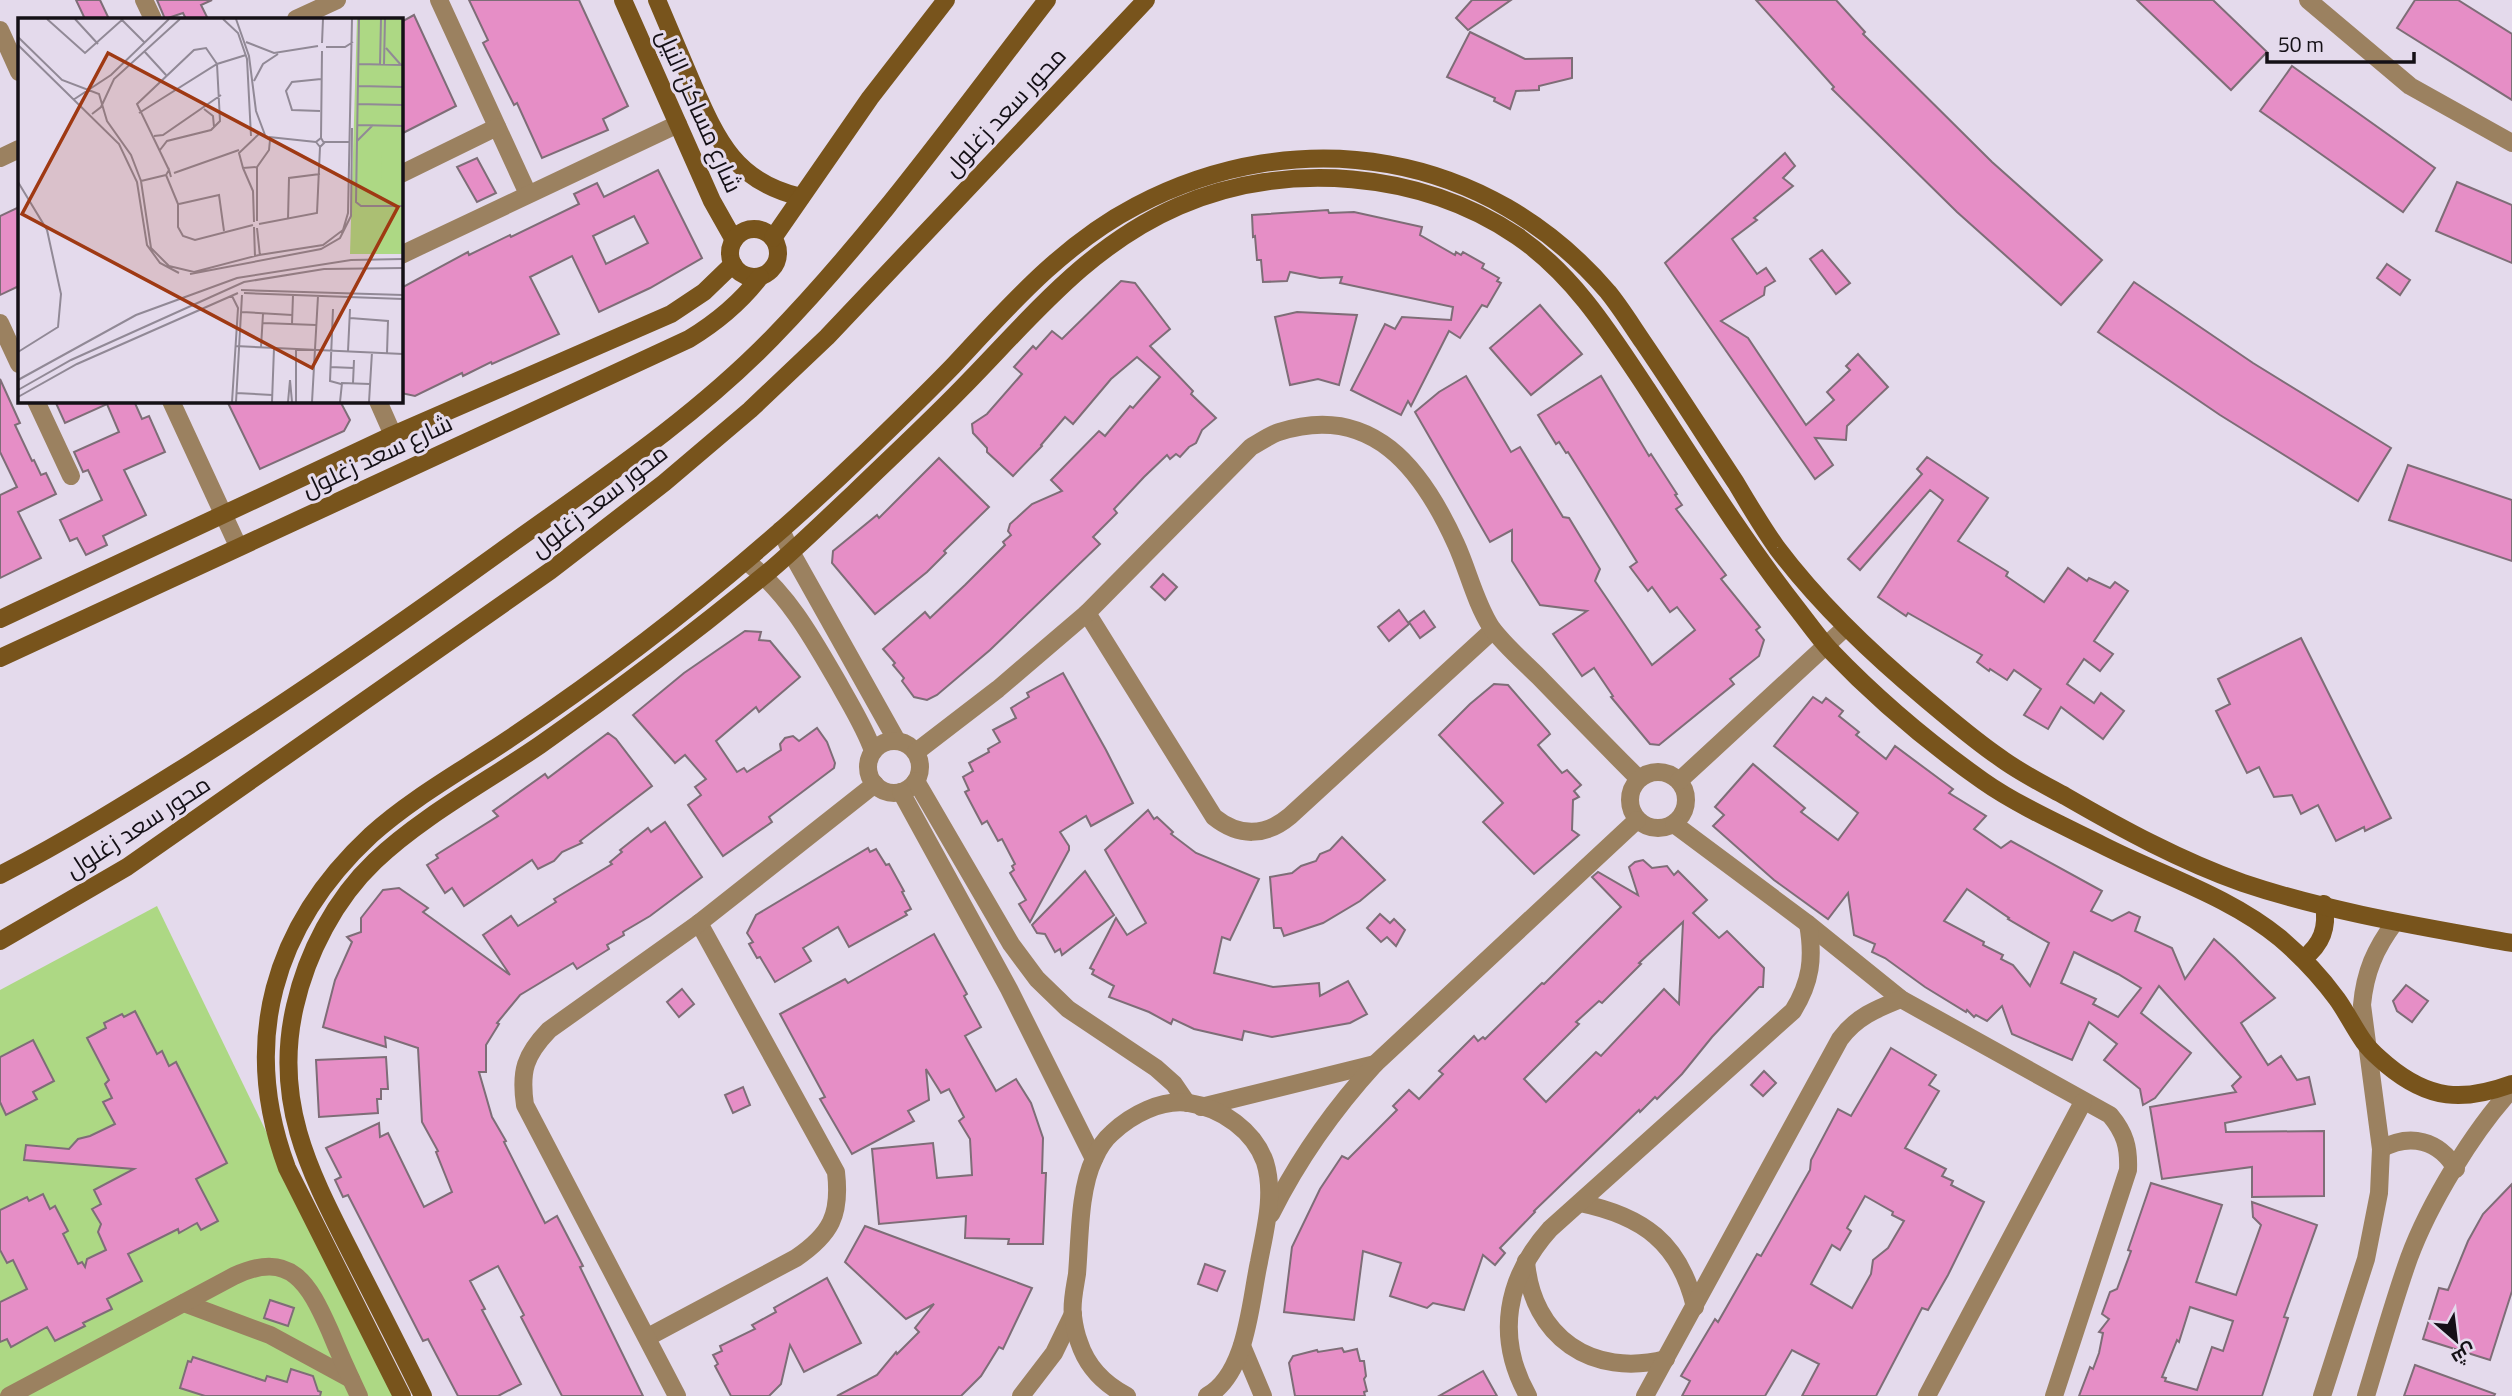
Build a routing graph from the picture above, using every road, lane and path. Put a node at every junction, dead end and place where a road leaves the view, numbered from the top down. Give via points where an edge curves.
1 (144, 0) edge
2 (439, 0) edge
3 (623, 0) edge
4 (657, 0) edge
5 (946, 0) edge
6 (1047, 0) edge
7 (2308, 0) edge
8 (333, 1) edge
9 (1139, 1) edge
10 (153, 18) edge
11 (298, 18) edge
12 (0, 30) edge
13 (18, 70) edge
14 (678, 124) junction
15 (497, 127) junction
16 (2512, 143) edge
17 (18, 149) edge
18 (0, 158) edge
19 (402, 174) edge
20 (528, 194) junction
21 (801, 197) junction
22 (773, 238) junction
23 (734, 240) junction
24 (402, 255) edge
25 (733, 264) junction
26 (760, 277) junction
27 (0, 323) edge
28 (604, 344) junction
29 (18, 362) edge
30 (618, 373) junction
31 (36, 402) edge
32 (171, 402) edge
33 (378, 402) edge
34 (393, 435) junction
35 (72, 476) dead end
36 (223, 514) junction
37 (781, 530) junction
38 (238, 546) junction
39 (791, 552) junction
40 (746, 561) junction
41 (764, 576) junction
42 (1087, 613) junction
43 (0, 619) edge
44 (1846, 627) junction
45 (1493, 630) junction
46 (1826, 647) junction
47 (0, 658) edge
48 (897, 741) junction
49 (873, 751) junction
50 (916, 752) junction
51 (1639, 779) junction
52 (916, 781) junction
53 (1679, 781) junction
54 (875, 784) junction
55 (901, 792) junction
56 (1637, 820) junction
57 (1674, 824) junction
58 (0, 875) edge
59 (2324, 904) junction
60 (2395, 922) junction
61 (699, 923) junction
62 (1808, 924) junction
63 (0, 941) edge
64 (2512, 943) edge
65 (2303, 959) junction
66 (1901, 999) junction
67 (2369, 1050) junction
68 (1375, 1064) junction
69 (2512, 1086) edge
70 (2083, 1102) junction
71 (1194, 1105) junction
72 (2381, 1149) junction
73 (1094, 1159) junction
74 (2456, 1169) junction
75 (1580, 1203) junction
76 (1266, 1224) junction
77 (1525, 1261) junction
78 (184, 1303) junction
79 (1695, 1307) junction
80 (1073, 1314) junction
81 (648, 1337) junction
82 (1242, 1346) junction
83 (1666, 1359) junction
84 (351, 1379) junction
85 (9, 1396) edge
86 (359, 1396) edge
87 (402, 1396) edge
88 (424, 1396) edge
89 (677, 1396) edge
90 (1021, 1396) edge
91 (1127, 1396) edge
92 (1207, 1396) edge
93 (1263, 1396) edge
94 (1528, 1396) edge
95 (1645, 1396) edge
96 (1927, 1396) edge
97 (2054, 1396) edge
98 (2322, 1396) edge
99 (2366, 1396) edge

1 - 10 street
2 - 15 street
3 - 14 street, شارع مساكن النيل
4 - 21 street, شارع مساكن النيل via 724,149 758,181
5 - 21 street
6 - 58 street, محور سعد زغلول via 823,283 714,392 631,459 395,628 155,785
7 - 16 street via 2410,86
8 - 11 street
9 - 63 street, محور سعد زغلول via 827,337 664,483 550,572 127,867
12 - 13 street
14 - 20 street
14 - 23 street, شارع مساكن النيل
15 - 19 street
15 - 20 street
17 - 18 street
20 - 24 street
21 - 22 street
22 - 23 street via 753,229
22 - 26 street via 777,261
23 - 25 street
25 - 26 street via 744,275
25 - 28 street, شارع سعد زغلول via 688,304
26 - 30 street, شارع سعد زغلول via 735,306 705,329
27 - 29 street
28 - 30 street
28 - 34 street, شارع سعد زغلول
30 - 38 street, شارع سعد زغلول
31 - 35 street
32 - 36 street
33 - 34 street
34 - 36 street, شارع سعد زغلول
36 - 38 street
36 - 43 street, شارع سعد زغلول
37 - 39 street
37 - 40 street
37 - 44 street via 941,379 1036,278 1099,228 1171,189 1209,176 1289,160 1335,157 1405,166 1451,181 1496,200 1553,237 1610,294 1778,548
38 - 47 street, شارع سعد زغلول
39 - 41 street
39 - 46 street via 957,394 1078,269 1112,242 1145,222 1215,193 1283,180 1334,178 1402,187 1445,201 1483,216 1546,259 1598,316 1760,561
39 - 48 street
40 - 41 street
40 - 87 street via 572,696 389,820 320,892 284,960 271,998 265,1057 275,1136
41 - 49 street via 808,630
41 - 88 street via 552,737 369,866 321,934 303,975 293,1013 288,1069 303,1153
42 - 45 street via 1251,447 1279,432 1310,426 1347,427 1396,452 1415,473 1456,543
42 - 45 street via 1213,817 1224,826 1252,833 1266,831 1290,816
42 - 50 street
44 - 46 street
44 - 59 street via 2003,761 2187,860 2239,881
45 - 51 street
46 - 53 street
46 - 65 street via 1906,720 1989,785 2224,902 2273,932
48 - 49 street
48 - 50 street
49 - 54 street via 869,772
50 - 52 street via 921,767
51 - 53 street via 1664,772
51 - 56 street via 1630,795
52 - 55 street
52 - 71 street via 1011,944 1037,979 1068,1009 1156,1068
53 - 57 street via 1687,804
54 - 55 street via 882,790
54 - 61 street
55 - 73 street via 1009,989
56 - 57 street via 1651,828
56 - 68 street
57 - 62 street
59 - 60 street
59 - 65 street via 2325,929
60 - 64 street
60 - 67 street via 2381,941 2364,982 2363,1028
61 - 81 street via 549,1030 534,1045 522,1084 525,1105
61 - 81 street via 836,1172 839,1198 832,1223 817,1243
62 - 66 street
62 - 75 street via 1810,978 1793,1010
65 - 67 street via 2332,992
66 - 70 street
66 - 79 street via 1867,1013 1840,1039
67 - 69 street via 2405,1080 2440,1094 2477,1095
67 - 72 street
68 - 71 street
68 - 76 street via 1313,1139
69 - 74 street via 2481,1125
70 - 96 street
70 - 97 street via 2110,1115 2123,1131 2129,1150 2128,1170
71 - 73 street via 1158,1106 1131,1117 1109,1135
71 - 76 street via 1239,1125 1258,1146 1270,1189
72 - 74 street via 2409,1140 2428,1143 2444,1153
72 - 98 street via 2372,1238
73 - 80 street via 1086,1186
74 - 99 street via 2410,1257
75 - 77 street via 1550,1229
75 - 79 street via 1623,1215 1658,1237 1679,1262
76 - 82 street
77 - 83 street via 1538,1309 1570,1346 1616,1364
77 - 94 street via 1512,1297 1508,1333 1515,1368
78 - 84 street via 270,1335
78 - 84 street via 250,1268 286,1270 302,1280 313,1295
78 - 85 street
79 - 83 street
80 - 90 street via 1054,1353
80 - 91 street via 1086,1359 1106,1384
81 - 89 street
82 - 92 street via 1227,1378
82 - 93 street
83 - 95 street
84 - 86 street

